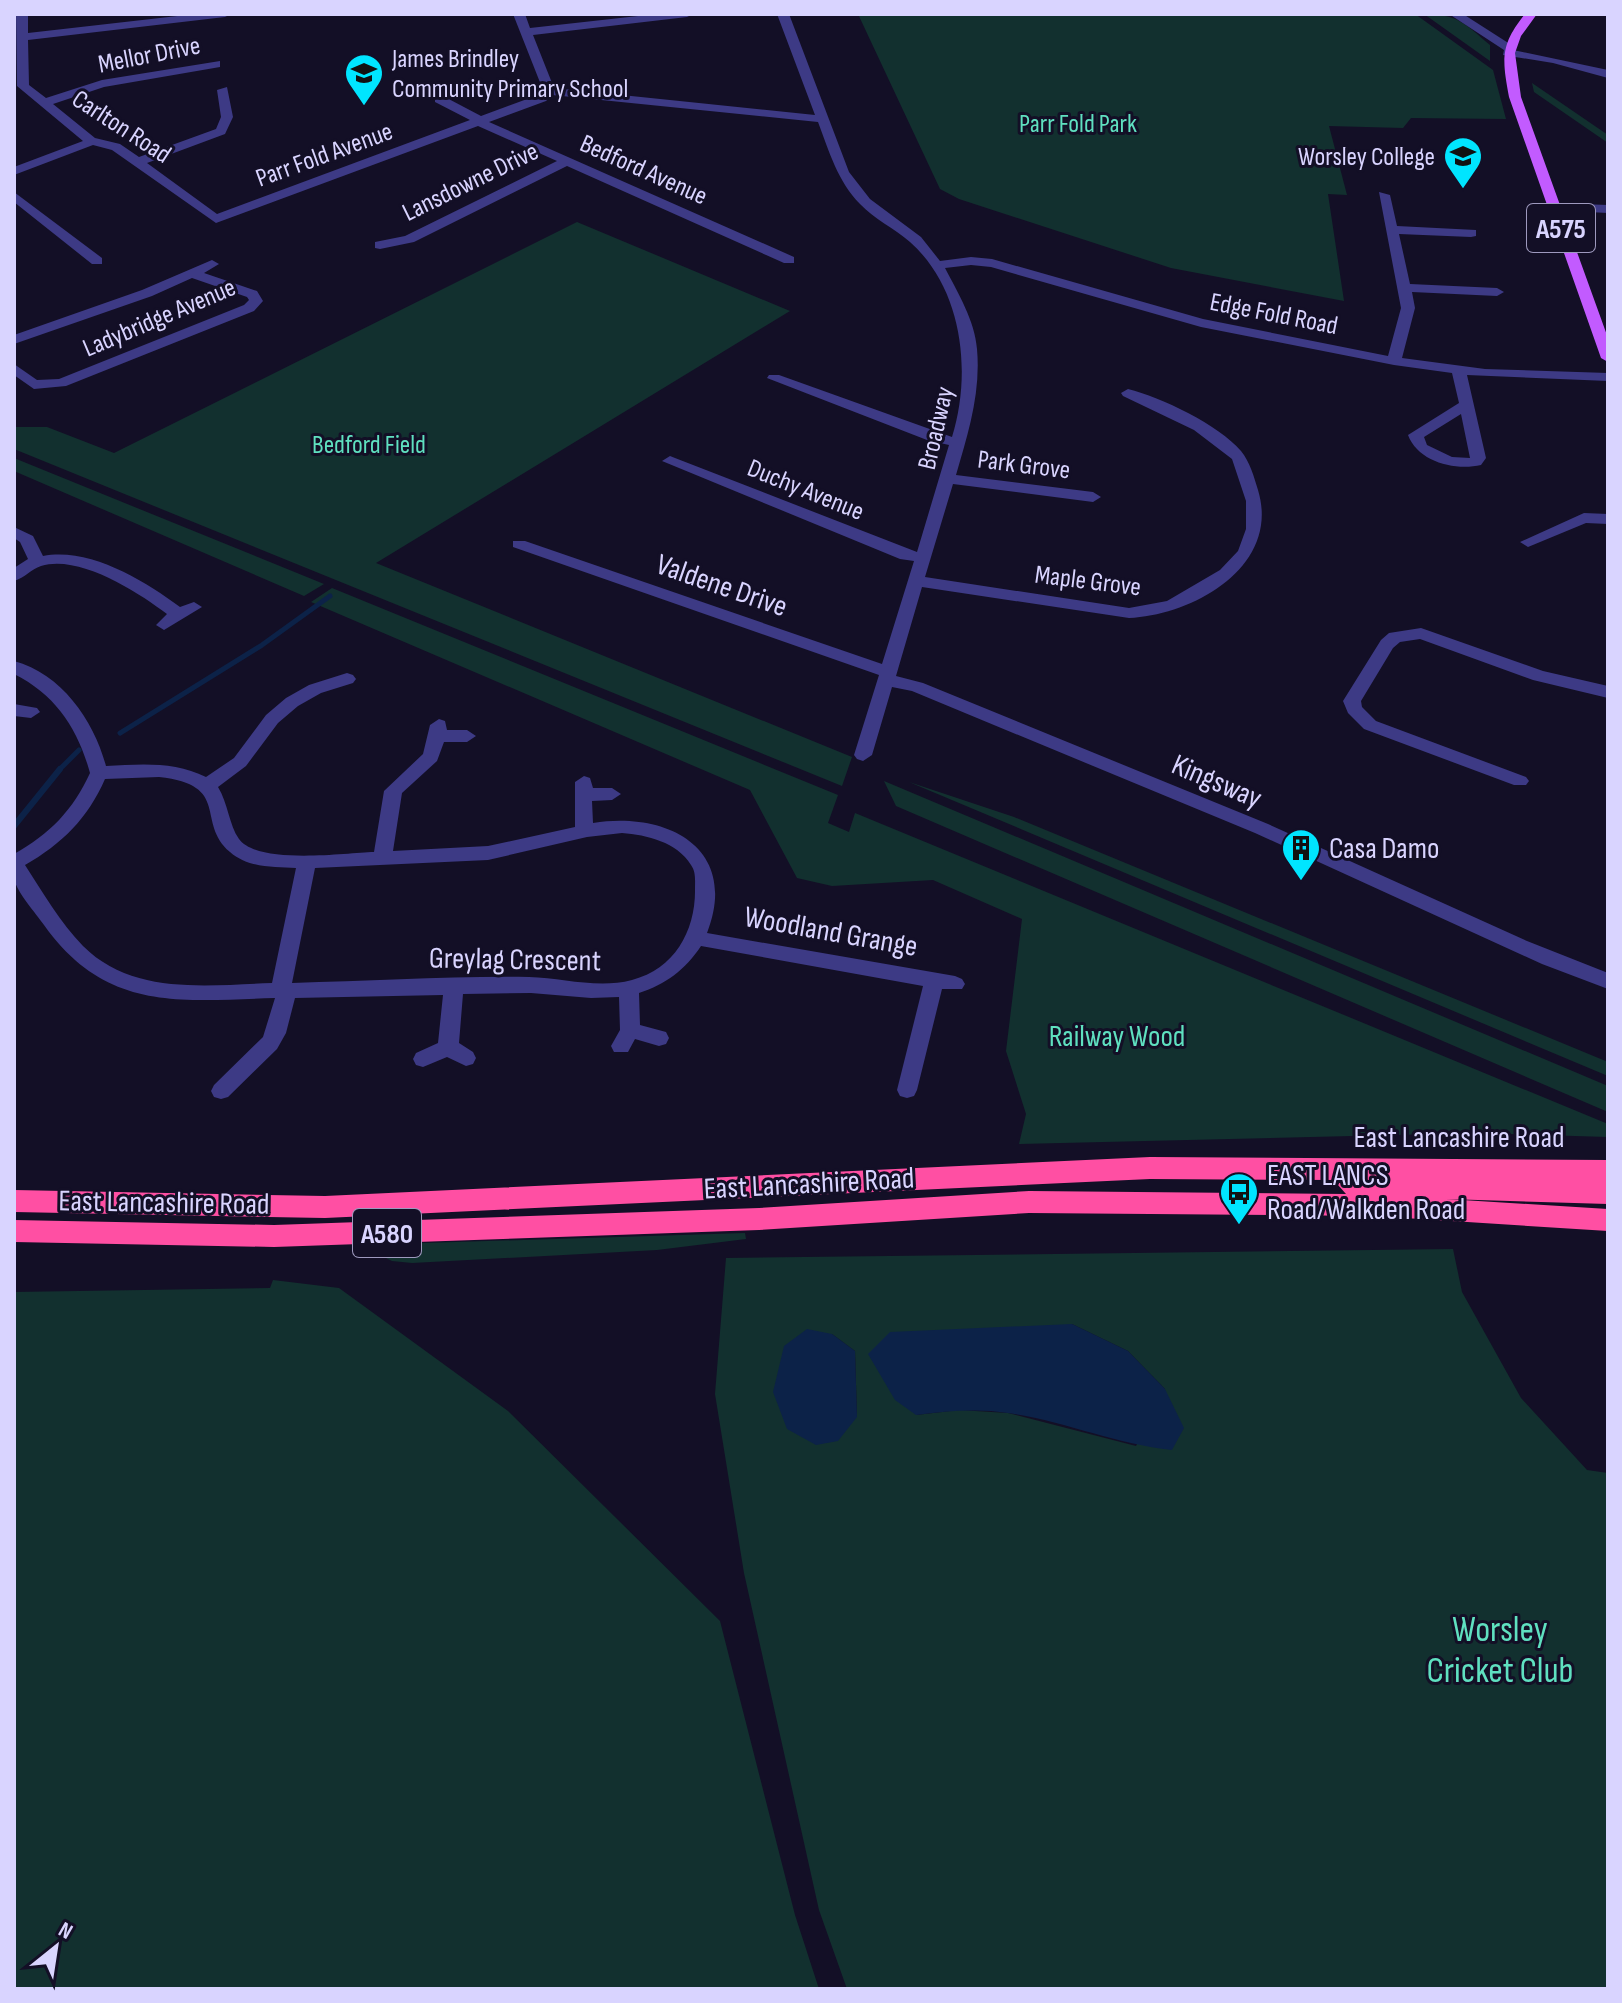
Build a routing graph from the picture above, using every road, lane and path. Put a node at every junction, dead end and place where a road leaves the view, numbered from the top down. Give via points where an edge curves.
1 (22, 14) edge
2 (225, 14) edge
3 (519, 14) edge
4 (687, 14) edge
5 (783, 14) edge
6 (1455, 14) edge
7 (1531, 14) edge
8 (526, 32) junction
9 (22, 37) junction
10 (1508, 55) junction
11 (18, 62) edge
12 (216, 64) dead end
13 (1608, 74) edge
14 (549, 91) junction
15 (220, 95) dead end
16 (439, 99) dead end
17 (43, 103) junction
18 (821, 119) junction
19 (480, 121) junction
20 (91, 141) junction
21 (567, 161) junction
22 (138, 162) junction
23 (14, 171) edge
24 (1384, 195) dead end
25 (14, 196) edge
26 (1554, 207) junction
27 (1608, 209) edge
28 (216, 219) joint
29 (1392, 230) junction
30 (1471, 233) dead end
31 (389, 245) dead end
32 (789, 260) dead end
33 (97, 261) dead end
34 (212, 264) dead end
35 (937, 265) junction
36 (192, 273) junction
37 (1404, 288) junction
38 (1497, 292) dead end
39 (14, 340) edge
40 (1608, 358) edge
41 (1394, 361) junction
42 (14, 368) edge
43 (1459, 371) junction
44 (1608, 377) edge
45 (774, 378) dead end
46 (1128, 393) dead end
47 (1465, 405) dead end
48 (959, 443) junction
49 (670, 461) dead end
50 (949, 479) junction
51 (1093, 497) dead end
52 (1608, 519) edge
53 (14, 532) edge
54 (1528, 542) dead end
55 (529, 550) dead end
56 (924, 558) junction
57 (37, 561) junction
58 (14, 576) edge
59 (918, 581) junction
60 (179, 615) dead end
61 (14, 667) edge
62 (334, 677) dead end
63 (889, 677) junction
64 (1608, 692) edge
65 (467, 736) dead end
66 (863, 755) dead end
67 (99, 773) junction
68 (1520, 781) dead end
69 (206, 786) junction
70 (612, 794) dead end
71 (585, 831) junction
72 (382, 859) junction
73 (307, 861) junction
74 (14, 864) edge
75 (696, 938) junction
76 (1608, 981) edge
77 (454, 987) junction
78 (629, 988) junction
79 (284, 989) junction
80 (659, 1038) dead end
81 (423, 1059) dead end
82 (907, 1090) dead end
83 (221, 1091) dead end
84 (1223, 1168) junction
85 (1608, 1171) edge
86 (1608, 1193) edge
87 (14, 1201) edge
88 (1608, 1220) edge
89 (14, 1231) edge

1 - 9 street, Carlton Road
2 - 9 street
3 - 8 street
4 - 8 street
5 - 18 street, Broadway
6 - 10 street
7 - 10 main road
8 - 14 street
9 - 11 street, Carlton Road
10 - 13 street
10 - 26 main road, A575 via 1515,97
11 - 17 street, Carlton Road via 23,86
12 - 17 street, Mellor Drive via 102,84
14 - 18 street
14 - 19 street, Parr Fold Avenue
15 - 22 street via 227,122 221,131
16 - 19 street, Bedford Avenue
17 - 20 street, Carlton Road
18 - 35 street, Broadway via 856,192 916,240
19 - 21 street, Bedford Avenue
19 - 28 street, Parr Fold Avenue
20 - 22 street, Carlton Road via 116,147
20 - 23 street
21 - 31 street, Lansdowne Drive
21 - 32 street, Bedford Avenue
22 - 28 street, Carlton Road
24 - 29 street
25 - 33 street
26 - 27 street
26 - 40 main road, A575
29 - 30 street
29 - 37 street
34 - 36 street, Ladybridge Avenue
35 - 41 street, Edge Fold Road via 992,263 1201,323
35 - 48 street, Broadway via 970,347 970,388
36 - 39 street, Ladybridge Avenue
36 - 42 street, Ladybridge Avenue via 252,294 256,301 61,383 34,385
37 - 38 street
37 - 41 street via 1408,315
41 - 43 street, Edge Fold Road
43 - 44 street, Edge Fold Road
43 - 47 street
45 - 48 street
46 - 59 street, Maple Grove via 1221,441 1240,460 1257,509 1248,549 1227,574 1178,604 1147,613
48 - 50 street, Broadway
49 - 56 street, Duchy Avenue
50 - 51 street, Park Grove
50 - 56 street, Broadway
52 - 54 street via 1584,518
53 - 57 street via 27,539
55 - 63 street, Valdene Drive
56 - 59 street, Broadway
57 - 58 street
57 - 60 street via 69,561 99,569 158,598
59 - 63 street, Broadway
61 - 67 street via 69,706 91,740
62 - 69 street via 281,710 240,762
63 - 66 street, Broadway
63 - 76 street, Kingsway via 1376,878
64 - 68 street via 1539,676 1421,633 1395,637 1387,644 1352,701 1361,717 1385,731
65 - 72 street via 438,730 431,757 393,791
67 - 69 street via 157,770
67 - 74 street via 85,806 67,828
69 - 73 street, Greylag Crescent via 219,806 226,836 238,851 259,859
70 - 71 street via 584,788
71 - 72 street, Greylag Crescent via 479,855
71 - 75 street, Greylag Crescent via 639,828 660,833 692,853 703,866 707,901
72 - 73 street, Greylag Crescent
73 - 79 street
74 - 79 street, Greylag Crescent via 76,954 113,979 180,993
75 - 78 street, Greylag Crescent via 671,969
75 - 82 street, Woodland Grange via 945,982
77 - 78 street, Greylag Crescent via 531,985 596,992
77 - 79 street, Greylag Crescent
77 - 81 street via 457,1052
78 - 80 street via 625,1038
79 - 83 street via 270,1043 250,1074
84 - 85 highway, East Lancashire Road / A580
84 - 86 highway via 1285,1182
84 - 87 highway, East Lancashire Road / A580 via 325,1207
88 - 89 highway, East Lancashire Road / A580 via 1373,1205 1029,1202 759,1219 290,1236

